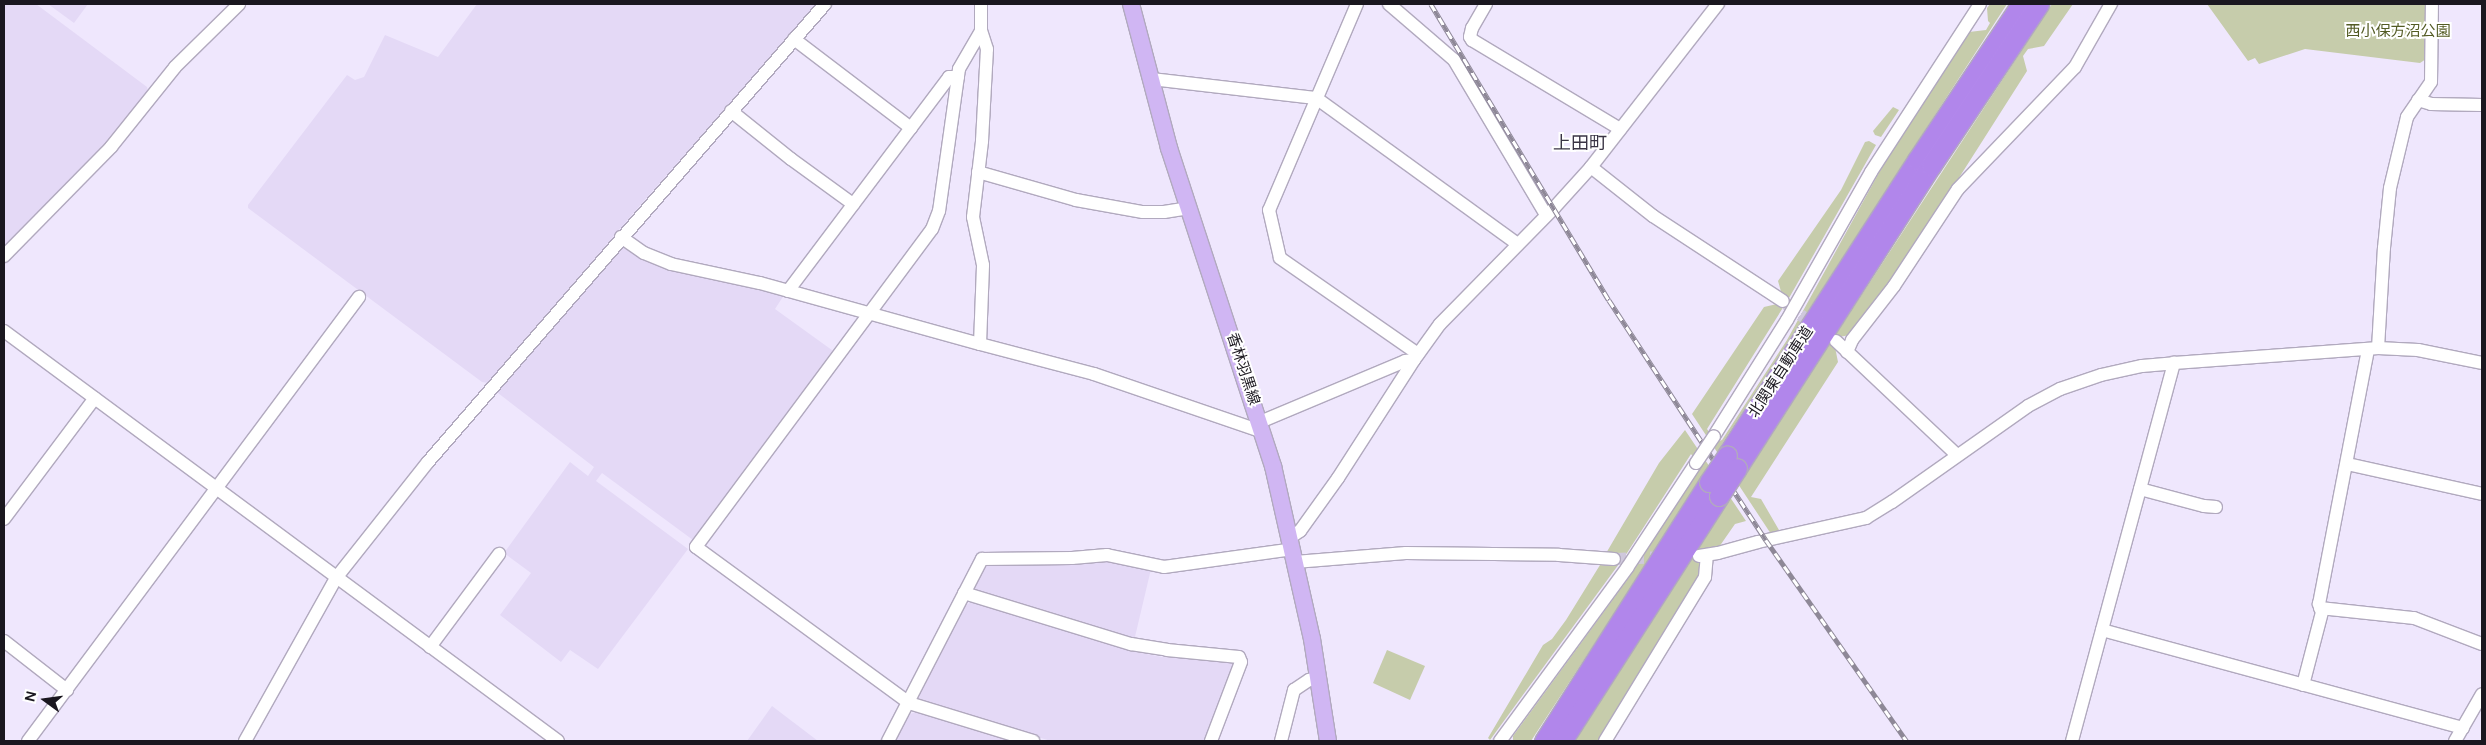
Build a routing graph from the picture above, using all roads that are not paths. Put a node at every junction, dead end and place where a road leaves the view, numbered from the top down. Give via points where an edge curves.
1 (239, 4) edge
2 (825, 4) edge
3 (981, 4) edge
4 (1131, 4) edge
5 (1357, 4) edge
6 (1389, 4) edge
7 (1486, 4) edge
8 (1718, 4) edge
9 (1980, 4) edge
10 (2021, 4) edge
11 (2039, 4) edge
12 (2111, 4) edge
13 (2432, 4) edge
14 (980, 31) junction
15 (794, 39) junction
16 (958, 77) junction
17 (1151, 79) junction
18 (1316, 98) junction
19 (2418, 100) junction
20 (2482, 105) edge
21 (731, 111) junction
22 (911, 128) junction
23 (1620, 130) junction
24 (1591, 167) junction
25 (978, 172) junction
26 (853, 204) junction
27 (1188, 208) junction
28 (1546, 215) junction
29 (621, 237) junction
30 (1518, 244) junction
31 (4, 256) edge
32 (788, 290) junction
33 (359, 297) dead end
34 (1783, 301) tunnel mouth
35 (870, 313) junction
36 (4, 331) edge
37 (1836, 341) dead end
38 (980, 344) junction
39 (2373, 349) junction
40 (1847, 352) junction
41 (1416, 357) junction
42 (2174, 363) junction
43 (2482, 363) edge
44 (96, 398) junction
45 (1262, 427) junction
46 (1957, 455) junction
47 (1732, 462) junction
48 (2347, 464) junction
49 (216, 488) junction
50 (1714, 489) junction
51 (2140, 489) junction
52 (2482, 494) edge
53 (2216, 507) dead end
54 (5, 513) edge
55 (1293, 549) junction
56 (499, 554) dead end
57 (1614, 560) tunnel mouth
58 (336, 578) junction
59 (964, 593) junction
60 (2320, 608) junction
61 (2102, 630) junction
62 (4, 641) edge
63 (2482, 644) edge
64 (430, 647) junction
65 (1319, 677) junction
66 (2303, 685) junction
67 (68, 690) junction
68 (2482, 694) edge
69 (908, 703) junction
70 (2463, 728) junction
71 (552, 740) edge
72 (28, 741) edge
73 (245, 741) edge
74 (888, 741) edge
75 (1032, 741) edge
76 (1211, 741) edge
77 (1281, 741) edge
78 (1328, 741) edge
79 (1500, 741) edge
80 (1544, 741) edge
81 (1562, 741) edge
82 (1604, 741) edge
83 (2072, 741) edge
84 (2455, 741) edge

1 - 31 street via 175,66 112,147
2 - 15 street
3 - 14 street
4 - 17 main road, 香林羽黒線
5 - 18 street
6 - 28 street via 1454,60
7 - 23 street via 1472,28 1472,40
8 - 23 street
9 - 79 street, bridge via 1876,165 1777,336 1714,436 1627,568
10 - 47 highway, 北関東自動車道 via 1927,144
11 - 47 highway, 北関東自動車道
12 - 40 street via 2075,67 1953,196 1888,294 1852,340
13 - 19 street via 2431,82
14 - 16 street via 959,69
14 - 25 street via 987,49
15 - 21 street
15 - 22 street
16 - 22 street via 949,78
16 - 35 street via 935,223
17 - 18 street
17 - 27 main road, 香林羽黒線
18 - 30 street
18 - 41 street via 1270,210 1280,258
19 - 20 street via 2431,104
19 - 39 street via 2406,121 2390,188
21 - 26 street
21 - 29 street
22 - 26 street
23 - 24 street
24 - 28 street
24 - 34 street via 1653,216
25 - 27 street via 1076,200 1143,212
25 - 38 street via 973,217 983,265
26 - 32 street
27 - 45 main road, 香林羽黒線
28 - 30 street
29 - 32 street via 644,253 671,264
29 - 58 street via 428,462
30 - 41 street via 1452,310
32 - 35 street
33 - 49 street
35 - 38 street
35 - 69 street via 696,547
36 - 44 street
37 - 40 street
38 - 45 street via 1094,374
39 - 42 street
39 - 43 street via 2418,350
39 - 48 street
40 - 46 street
41 - 45 street
41 - 55 street via 1300,531
42 - 46 street via 2115,372 2060,389 2028,406
42 - 51 street
44 - 49 street
44 - 54 street
45 - 55 main road, 香林羽黒線
46 - 82 street via 1866,518 1703,555 1705,578
47 - 50 highway, 北関東自動車道, bridge
48 - 52 street
48 - 60 street
49 - 58 street
49 - 67 street
50 - 80 highway, 北関東自動車道
50 - 81 highway, 北関東自動車道
51 - 53 street
51 - 61 street
55 - 57 street via 1559,555
55 - 59 street via 1164,567 1107,555 986,558 979,562
55 - 65 main road, 香林羽黒線
56 - 64 street
58 - 64 street
58 - 73 street
59 - 69 street
59 - 76 street via 1132,644 1239,657 1240,667
60 - 63 street via 2414,618
60 - 66 street via 2322,612
61 - 66 street
61 - 83 street
62 - 67 street
64 - 71 street
65 - 77 street via 1294,690
65 - 78 main road, 香林羽黒線
66 - 70 street
67 - 72 street
68 - 70 street
69 - 74 street
69 - 75 street
70 - 84 street

